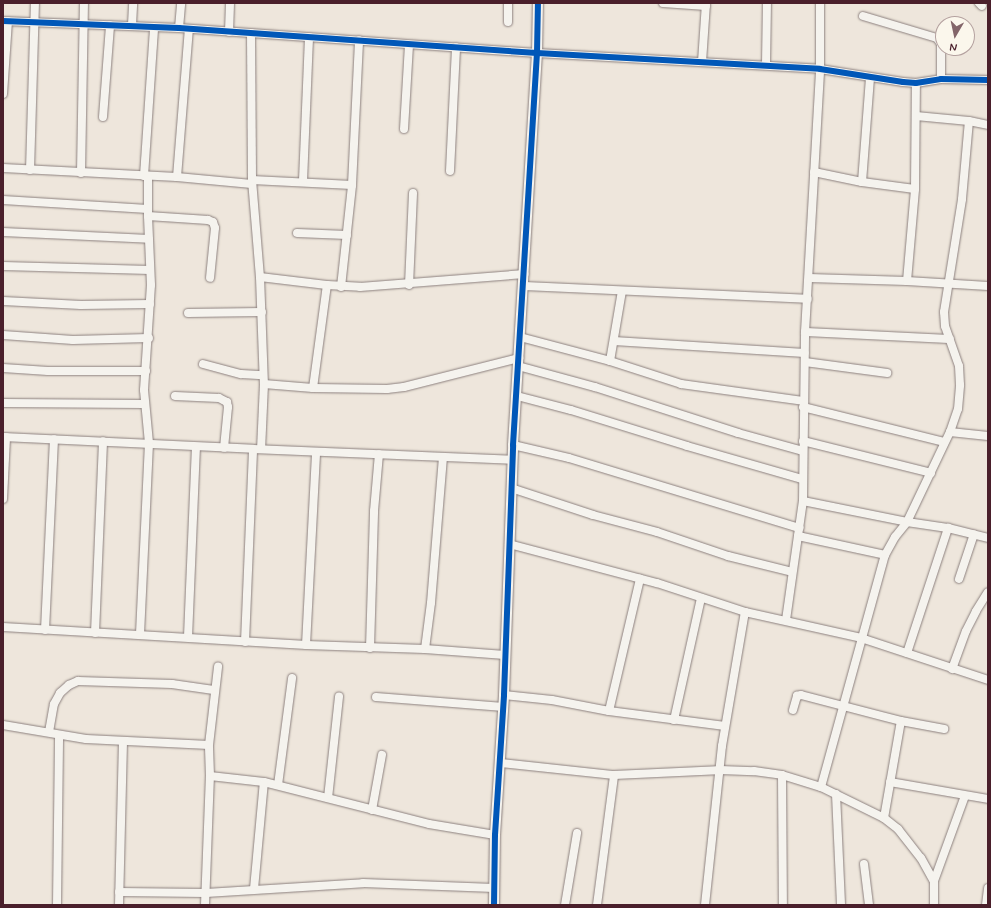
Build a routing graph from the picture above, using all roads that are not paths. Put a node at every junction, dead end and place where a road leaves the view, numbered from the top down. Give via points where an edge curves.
1 (35, 3) edge
2 (84, 3) edge
3 (133, 3) edge
4 (180, 3) edge
5 (230, 3) edge
6 (508, 3) edge
7 (538, 3) edge
8 (663, 3) edge
9 (767, 3) edge
10 (820, 3) edge
11 (706, 5) edge
12 (863, 16) dead end
13 (5, 21) edge
14 (35, 21) junction
15 (508, 22) dead end
16 (83, 24) junction
17 (110, 25) junction
18 (132, 25) junction
19 (154, 28) junction
20 (179, 28) junction
21 (189, 29) junction
22 (229, 32) junction
23 (251, 33) junction
24 (309, 37) junction
25 (359, 40) junction
26 (409, 45) junction
27 (456, 47) junction
28 (537, 54) junction
29 (702, 62) junction
30 (766, 66) junction
31 (820, 69) junction
32 (870, 78) junction
33 (941, 79) junction
34 (988, 80) edge
35 (916, 82) junction
36 (3, 94) edge
37 (103, 116) dead end
38 (916, 116) junction
39 (970, 121) junction
40 (988, 125) edge
41 (404, 129) dead end
42 (3, 168) edge
43 (30, 170) junction
44 (450, 171) dead end
45 (814, 172) junction
46 (81, 173) junction
47 (146, 176) junction
48 (177, 177) junction
49 (303, 181) junction
50 (252, 182) junction
51 (862, 182) junction
52 (352, 185) junction
53 (915, 189) junction
54 (413, 193) dead end
55 (3, 200) edge
56 (148, 212) junction
57 (3, 232) edge
58 (297, 233) dead end
59 (347, 235) junction
60 (149, 239) junction
61 (3, 266) edge
62 (150, 270) junction
63 (524, 274) junction
64 (260, 276) junction
65 (210, 278) dead end
66 (810, 278) junction
67 (907, 281) junction
68 (950, 284) junction
69 (409, 285) junction
70 (327, 286) junction
71 (523, 286) junction
72 (988, 286) edge
73 (341, 287) junction
74 (622, 291) junction
75 (808, 299) junction
76 (3, 301) edge
77 (150, 304) junction
78 (262, 312) junction
79 (188, 313) dead end
80 (805, 332) junction
81 (3, 335) edge
82 (520, 336) junction
83 (149, 338) junction
84 (950, 340) junction
85 (614, 341) junction
86 (805, 353) junction
87 (610, 361) junction
88 (518, 362) junction
89 (805, 362) junction
90 (203, 364) dead end
91 (3, 368) edge
92 (146, 371) junction
93 (887, 373) dead end
94 (263, 375) junction
95 (264, 384) junction
96 (313, 388) junction
97 (175, 396) dead end
98 (516, 396) junction
99 (3, 403) edge
100 (144, 404) junction
101 (803, 404) junction
102 (950, 432) junction
103 (988, 436) edge
104 (4, 437) edge
105 (54, 439) junction
106 (103, 441) junction
107 (803, 442) junction
108 (944, 442) junction
109 (149, 443) junction
110 (513, 445) junction
111 (196, 447) junction
112 (224, 448) junction
113 (257, 449) junction
114 (802, 451) junction
115 (316, 452) junction
116 (379, 454) junction
117 (443, 458) junction
118 (512, 460) junction
119 (931, 473) junction
120 (802, 479) junction
121 (512, 488) junction
122 (3, 499) edge
123 (803, 501) junction
124 (907, 522) junction
125 (948, 528) junction
126 (799, 532) junction
127 (974, 534) junction
128 (988, 538) edge
129 (509, 544) junction
130 (885, 555) junction
131 (792, 572) junction
132 (640, 579) junction
133 (959, 579) dead end
134 (988, 592) edge
135 (701, 598) junction
136 (745, 612) junction
137 (786, 620) junction
138 (3, 627) edge
139 (45, 630) junction
140 (95, 632) junction
141 (140, 634) junction
142 (188, 638) junction
143 (861, 638) junction
144 (245, 642) junction
145 (306, 645) junction
146 (370, 648) junction
147 (425, 649) junction
148 (907, 653) junction
149 (505, 654) junction
150 (218, 667) dead end
151 (952, 669) junction
152 (292, 678) dead end
153 (988, 680) edge
154 (214, 690) junction
155 (504, 695) junction
156 (339, 697) dead end
157 (376, 697) dead end
158 (842, 706) junction
159 (504, 707) junction
160 (793, 710) dead end
161 (609, 711) junction
162 (674, 720) junction
163 (902, 721) junction
164 (3, 725) edge
165 (725, 726) junction
166 (944, 729) dead end
167 (49, 732) junction
168 (59, 736) junction
169 (123, 741) junction
170 (209, 745) junction
171 (382, 754) dead end
172 (501, 763) junction
173 (720, 770) junction
174 (614, 775) junction
175 (782, 775) junction
176 (210, 776) junction
177 (264, 782) junction
178 (890, 782) junction
179 (278, 785) junction
180 (821, 786) junction
181 (836, 794) junction
182 (965, 796) junction
183 (328, 798) junction
184 (988, 799) edge
185 (372, 810) junction
186 (884, 818) junction
187 (577, 833) dead end
188 (495, 835) junction
189 (864, 864) dead end
190 (934, 881) junction
191 (494, 888) junction
192 (988, 888) edge
193 (254, 889) junction
194 (119, 892) junction
195 (206, 893) junction
196 (57, 905) edge
197 (119, 905) edge
198 (205, 905) edge
199 (494, 905) edge
200 (565, 905) edge
201 (597, 905) edge
202 (705, 905) edge
203 (783, 905) edge
204 (841, 905) edge
205 (869, 905) edge
206 (934, 905) edge
207 (986, 905) edge

1 - 14 street
2 - 16 street
3 - 18 street
4 - 20 street
5 - 22 street
6 - 15 street
7 - 28 street
8 - 11 street
9 - 30 street
10 - 31 street
11 - 29 street
12 - 33 street via 937,38 941,44
13 - 14 street
13 - 36 street
14 - 16 street
14 - 43 street
16 - 17 street
16 - 46 street
17 - 18 street
17 - 37 street
18 - 19 street
19 - 20 street
19 - 47 street
20 - 21 street
21 - 22 street
21 - 48 street
22 - 23 street
23 - 24 street
23 - 50 street
24 - 25 street
24 - 49 street
25 - 26 street
25 - 52 street
26 - 27 street
26 - 41 street
27 - 28 street
27 - 44 street
28 - 29 street
28 - 63 street
29 - 30 street
30 - 31 street
31 - 32 street
31 - 45 street
32 - 35 street
32 - 51 street
33 - 34 street
33 - 35 street
35 - 38 street
38 - 39 street
38 - 53 street
39 - 40 street
39 - 68 street
42 - 43 street
43 - 46 street
45 - 51 street
45 - 66 street
46 - 47 street
47 - 48 street
47 - 56 street
48 - 50 street
49 - 50 street
49 - 52 street
50 - 64 street
51 - 53 street
52 - 59 street
53 - 67 street
54 - 69 street
55 - 56 street
56 - 60 street
56 - 65 street via 212,222 215,228
57 - 60 street
58 - 59 street
59 - 73 street
60 - 62 street
61 - 62 street
62 - 77 street
63 - 69 street
63 - 71 street
64 - 70 street
64 - 78 street
66 - 67 street
66 - 75 street
67 - 68 street
68 - 72 street
68 - 84 street via 944,312
69 - 73 street
70 - 73 street
70 - 96 street
71 - 74 street
71 - 82 street
74 - 75 street
74 - 85 street
75 - 80 street
76 - 77 street via 81,305
77 - 83 street
78 - 79 street
78 - 94 street
80 - 84 street
80 - 86 street
81 - 83 street via 73,340
82 - 87 street
82 - 88 street
83 - 92 street
84 - 102 street via 959,366 960,385 958,409
85 - 86 street
85 - 87 street
86 - 89 street
87 - 101 street via 680,384
88 - 96 street via 404,387
88 - 98 street
88 - 114 street
89 - 93 street
89 - 101 street
90 - 94 street via 241,374
91 - 92 street
92 - 100 street
94 - 95 street
95 - 96 street
95 - 113 street
97 - 112 street via 219,398 226,402 228,407
98 - 110 street
98 - 120 street
99 - 100 street
100 - 109 street
101 - 107 street
101 - 108 street
102 - 103 street
102 - 108 street
104 - 105 street
104 - 122 street
105 - 106 street
105 - 139 street
106 - 109 street
106 - 140 street
107 - 114 street
107 - 119 street
108 - 119 street
109 - 111 street
109 - 141 street
110 - 118 street
110 - 126 street via 569,458
111 - 112 street
111 - 142 street
112 - 113 street
113 - 115 street
113 - 144 street
114 - 120 street
115 - 116 street
115 - 145 street
116 - 117 street
116 - 146 street via 374,511
117 - 118 street
117 - 147 street
118 - 121 street
119 - 124 street
120 - 123 street
121 - 129 street
121 - 131 street via 728,556
123 - 124 street
123 - 126 street
124 - 125 street
124 - 130 street
125 - 127 street
125 - 148 street
126 - 130 street
126 - 131 street
127 - 128 street
127 - 133 street
129 - 132 street
129 - 149 street
130 - 143 street
131 - 137 street
132 - 135 street
132 - 161 street
134 - 151 street via 966,631
135 - 136 street
135 - 162 street
136 - 137 street
136 - 165 street
137 - 143 street
138 - 139 street
139 - 140 street
140 - 141 street
141 - 142 street
142 - 144 street
143 - 148 street
143 - 158 street
144 - 145 street
145 - 146 street
146 - 147 street
147 - 149 street
148 - 151 street
149 - 155 street
150 - 154 street
151 - 153 street
152 - 179 street
154 - 167 street via 172,684 78,682 69,685 60,693 54,704
154 - 170 street
155 - 159 street
155 - 161 street via 552,700
156 - 183 street
157 - 159 street
158 - 160 street via 799,695
158 - 163 street
158 - 180 street
159 - 172 street
161 - 162 street
162 - 165 street
163 - 166 street
163 - 178 street
164 - 167 street
165 - 173 street
167 - 168 street
168 - 169 street
168 - 196 street
169 - 170 street
169 - 194 street
170 - 176 street
171 - 185 street
172 - 174 street
172 - 188 street
173 - 174 street
173 - 175 street via 754,770
173 - 202 street
174 - 201 street
175 - 180 street
175 - 203 street
176 - 177 street
176 - 195 street
177 - 179 street
177 - 193 street
178 - 182 street
178 - 186 street
179 - 183 street
180 - 181 street
181 - 186 street
181 - 204 street
182 - 184 street
182 - 190 street
183 - 185 street
185 - 188 street via 429,824
186 - 190 street via 910,843
187 - 200 street
188 - 191 street
189 - 205 street
190 - 206 street
191 - 193 street via 363,883
191 - 199 street
192 - 207 street
193 - 195 street
194 - 195 street
194 - 197 street
195 - 198 street

